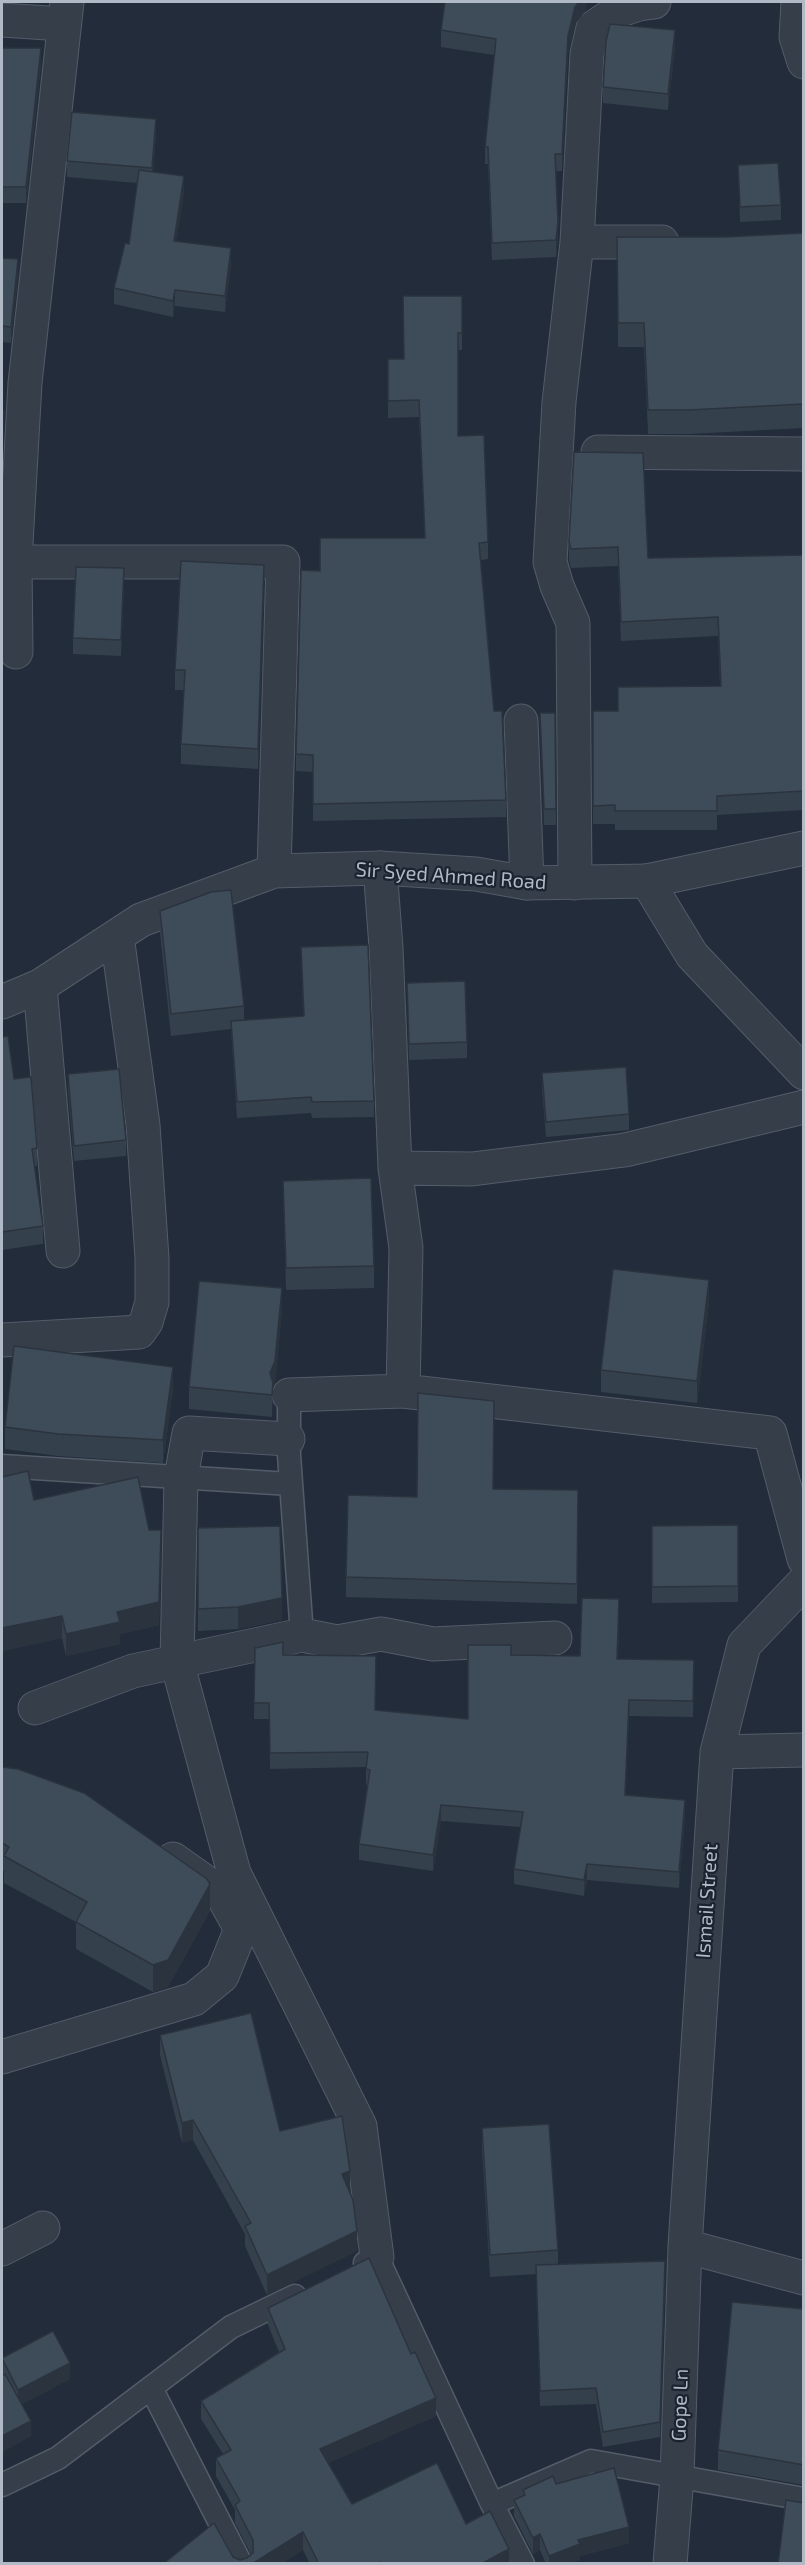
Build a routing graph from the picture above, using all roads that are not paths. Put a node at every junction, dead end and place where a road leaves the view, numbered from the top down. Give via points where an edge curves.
1 (654, 2) edge
2 (798, 2) edge
3 (65, 13) edge
4 (2, 20) edge
5 (804, 62) edge
6 (690, 242) edge
7 (577, 243) junction
8 (556, 452) junction
9 (804, 454) edge
10 (15, 562) junction
11 (16, 651) dead end
12 (521, 721) dead end
13 (804, 848) edge
14 (380, 868) junction
15 (274, 871) junction
16 (647, 881) junction
17 (527, 883) junction
18 (575, 883) junction
19 (117, 936) junction
20 (40, 986) junction
21 (2, 1002) edge
22 (804, 1073) edge
23 (804, 1107) edge
24 (395, 1168) junction
25 (63, 1251) dead end
26 (2, 1340) edge
27 (403, 1391) junction
28 (289, 1395) joint
29 (288, 1439) junction
30 (2, 1466) edge
31 (181, 1477) junction
32 (290, 1484) junction
33 (804, 1559) edge
34 (804, 1582) edge
35 (302, 1635) junction
36 (555, 1638) dead end
37 (177, 1662) junction
38 (35, 1708) dead end
39 (804, 1750) edge
40 (717, 1752) junction
41 (148, 1842) edge
42 (2, 2057) edge
43 (43, 2228) dead end
44 (685, 2246) junction
45 (2, 2249) edge
46 (377, 2257) junction
47 (346, 2272) edge
48 (804, 2278) edge
49 (315, 2287) edge
50 (151, 2388) junction
51 (677, 2477) junction
52 (2, 2485) edge
53 (804, 2499) edge
54 (492, 2505) junction
55 (241, 2564) edge
56 (523, 2564) edge
57 (670, 2564) edge

1 - 7 street via 618,11 593,28 587,54
2 - 5 street via 796,37
3 - 4 street
3 - 10 street via 25,383
6 - 7 street
7 - 8 street
8 - 9 street
8 - 18 street via 550,562 573,623
10 - 11 street
10 - 15 street via 283,562
12 - 17 street
13 - 16 street, Sir Syed Ahmed Road
14 - 15 street, Sir Syed Ahmed Road
14 - 17 street, Sir Syed Ahmed Road via 476,874
14 - 24 street
15 - 19 street, Sir Syed Ahmed Road via 141,920
16 - 18 street, Sir Syed Ahmed Road
16 - 22 street via 692,955
17 - 18 street, Sir Syed Ahmed Road
19 - 20 street, Sir Syed Ahmed Road
19 - 26 street via 143,1125 152,1302 146,1322 138,1332
20 - 21 street, Sir Syed Ahmed Road
20 - 25 street
23 - 24 street via 625,1150 472,1169
24 - 27 street via 406,1248
27 - 28 street
27 - 33 street via 770,1433
28 - 29 lane
29 - 31 street via 189,1433
29 - 32 lane
30 - 31 lane
31 - 32 lane
31 - 37 street
32 - 35 lane
34 - 40 street, Ismail Street via 744,1645
35 - 36 street via 337,1642 381,1634 433,1644
35 - 37 street
37 - 38 street via 134,1671
37 - 46 street via 234,1873 360,2126
39 - 40 street
40 - 44 street, Ismail Street
41 - 42 street via 221,1893 241,1929 222,1976 194,1999
43 - 45 street
44 - 48 street
44 - 51 street, Gope Ln
46 - 47 lane
46 - 54 lane
49 - 50 lane via 231,2327
50 - 52 lane via 58,2458
50 - 55 lane
51 - 53 lane
51 - 54 lane via 591,2461
51 - 57 street, Gope Ln
54 - 56 lane

